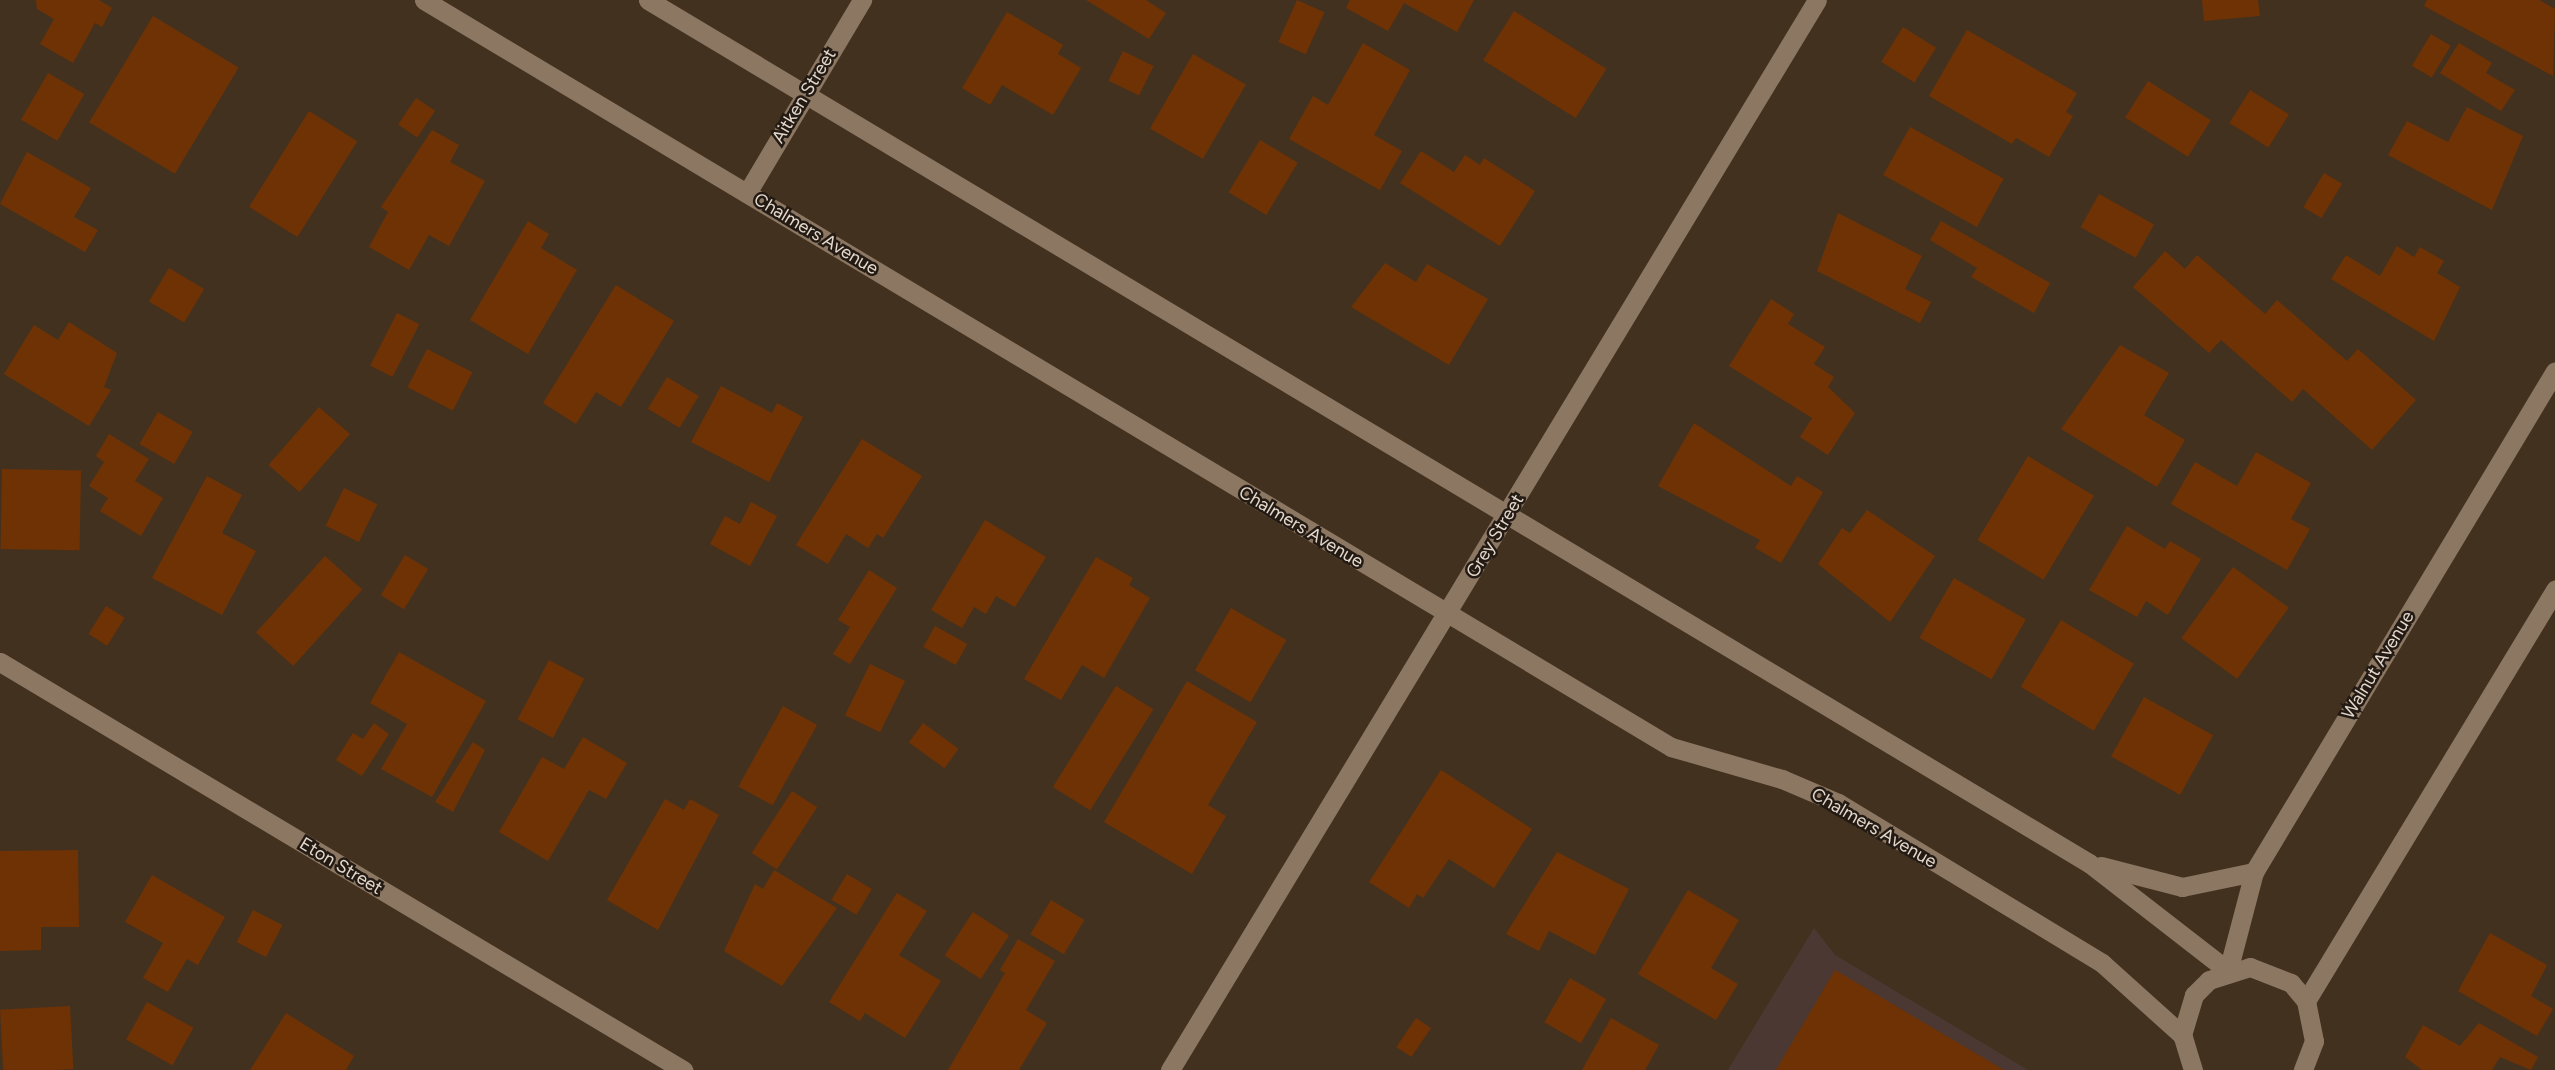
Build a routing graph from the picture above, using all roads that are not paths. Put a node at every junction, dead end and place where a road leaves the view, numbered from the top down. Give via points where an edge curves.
1 (424, 0) edge
2 (648, 0) edge
3 (862, 0) edge
4 (1817, 0) edge
5 (805, 94) junction
6 (747, 192) junction
7 (2555, 371) edge
8 (1506, 518) junction
9 (2555, 590) edge
10 (1447, 616) junction
11 (0, 662) edge
12 (2090, 863) junction
13 (2254, 872) junction
14 (2228, 971) junction
15 (2306, 1001) junction
16 (2182, 1035) junction
17 (683, 1070) edge
18 (1170, 1070) edge
19 (2193, 1070) edge
20 (2303, 1070) edge

1 - 6 street, Chalmers Avenue
2 - 5 street
3 - 5 street, Aitken Street
4 - 8 street, Grey Street
5 - 6 street, Aitken Street
5 - 8 street
6 - 10 street, Chalmers Avenue
7 - 13 street, Walnut Avenue
8 - 10 street, Grey Street
8 - 12 street
9 - 15 street
10 - 16 street, Chalmers Avenue via 1671,747 1782,779 1838,803 2102,962
10 - 18 street, Grey Street
11 - 17 street, Eton Street
12 - 13 street via 2182,887
12 - 14 street
13 - 14 street, Walnut Avenue
14 - 15 street via 2272,972
14 - 16 street via 2194,995
15 - 20 street via 2314,1041
16 - 19 street

